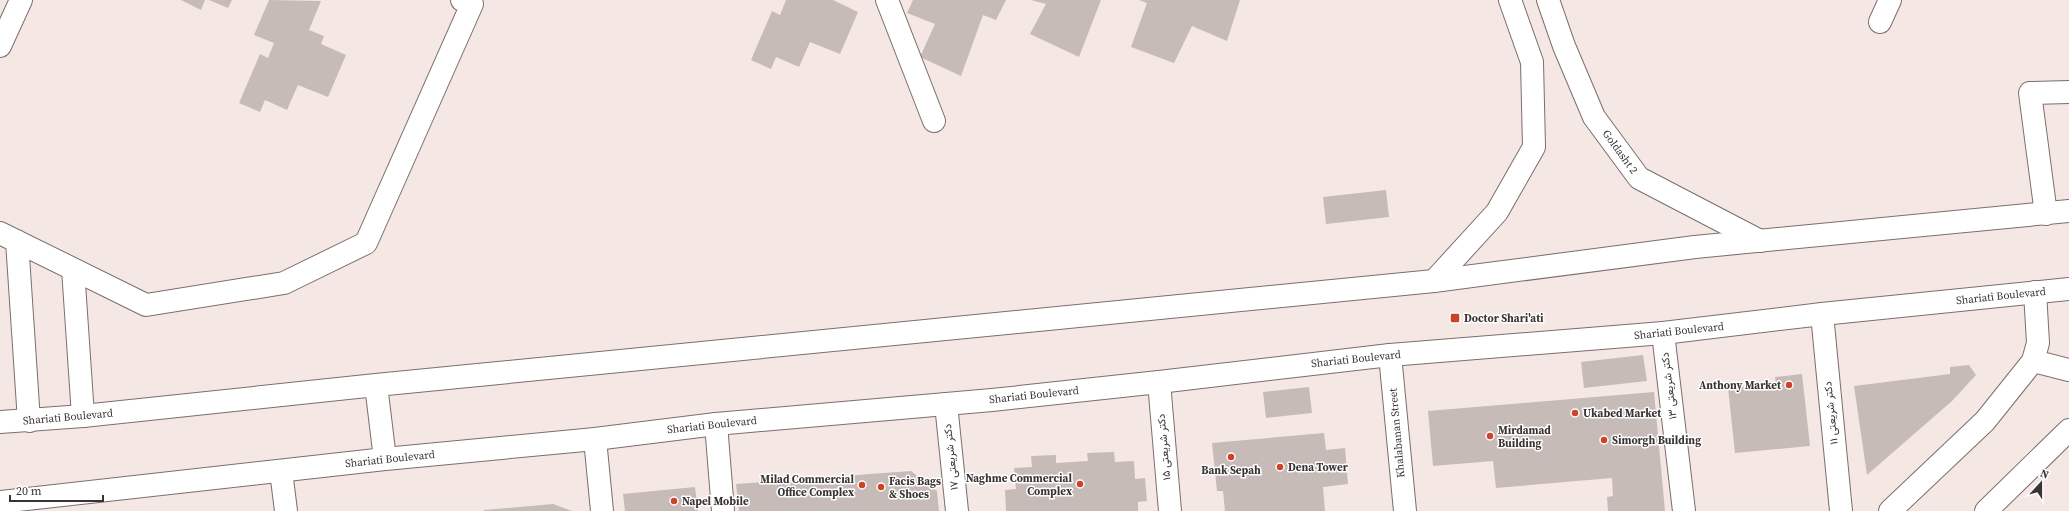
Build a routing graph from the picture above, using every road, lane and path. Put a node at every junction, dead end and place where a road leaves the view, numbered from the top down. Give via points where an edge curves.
1 (20, 0) edge
2 (887, 0) edge
3 (1510, 0) edge
4 (1548, 0) edge
5 (1890, 0) edge
6 (471, 1) edge
7 (1880, 22) dead end
8 (0, 46) edge
9 (2069, 92) edge
10 (934, 121) dead end
11 (2069, 211) edge
12 (2046, 214) junction
13 (8, 237) edge
14 (1760, 241) junction
15 (73, 269) junction
16 (1434, 281) junction
17 (2069, 289) edge
18 (2035, 292) junction
19 (1822, 314) junction
20 (1663, 333) junction
21 (1390, 355) junction
22 (2033, 361) junction
23 (2069, 370) edge
24 (1159, 382) junction
25 (376, 385) junction
26 (946, 404) junction
27 (83, 416) junction
28 (29, 421) junction
29 (0, 422) edge
30 (716, 424) junction
31 (2068, 434) edge
32 (595, 439) junction
33 (385, 459) junction
34 (281, 471) junction
35 (0, 502) edge
36 (286, 511) edge
37 (602, 511) edge
38 (723, 511) edge
39 (957, 511) edge
40 (1170, 511) edge
41 (1405, 511) edge
42 (1684, 511) edge
43 (1841, 511) edge
44 (1890, 511) edge
45 (1986, 511) edge

1 - 8 main road
2 - 10 main road
3 - 16 main road via 1532,62 1534,147 1496,212
4 - 14 main road, Goldasht 2 via 1594,117 1639,178
5 - 7 main road
6 - 15 main road via 366,243 284,283 146,305
9 - 12 main road via 2030,93
11 - 12 main road, Shariati Boulevard
12 - 14 main road, Shariati Boulevard
13 - 15 main road
13 - 28 main road
14 - 16 main road, Shariati Boulevard
15 - 27 main road
16 - 25 main road, Shariati Boulevard
17 - 18 main road, Shariati Boulevard
18 - 19 main road, Shariati Boulevard
18 - 22 main road via 2038,343
19 - 20 main road, Shariati Boulevard
19 - 43 main road, ۱۱ دکتر شریعتی
20 - 21 main road, Shariati Boulevard
20 - 42 main road, ۱۳ دکتر شریعتی
21 - 24 main road, Shariati Boulevard
21 - 41 main road, Khalabanan Street
22 - 23 main road
22 - 44 main road via 1985,421
24 - 26 main road, Shariati Boulevard
24 - 40 main road, ۱۵ دکتر شریعتی
25 - 27 main road, Shariati Boulevard
25 - 33 main road
26 - 30 main road, Shariati Boulevard
26 - 39 main road, ۱۷ دکتر شریعتی
27 - 28 main road, Shariati Boulevard
28 - 29 main road, Shariati Boulevard
30 - 32 main road, Shariati Boulevard
30 - 38 main road
31 - 45 main road
32 - 33 main road, Shariati Boulevard
32 - 37 main road
33 - 34 main road, Shariati Boulevard
34 - 35 main road, Shariati Boulevard
34 - 36 main road

